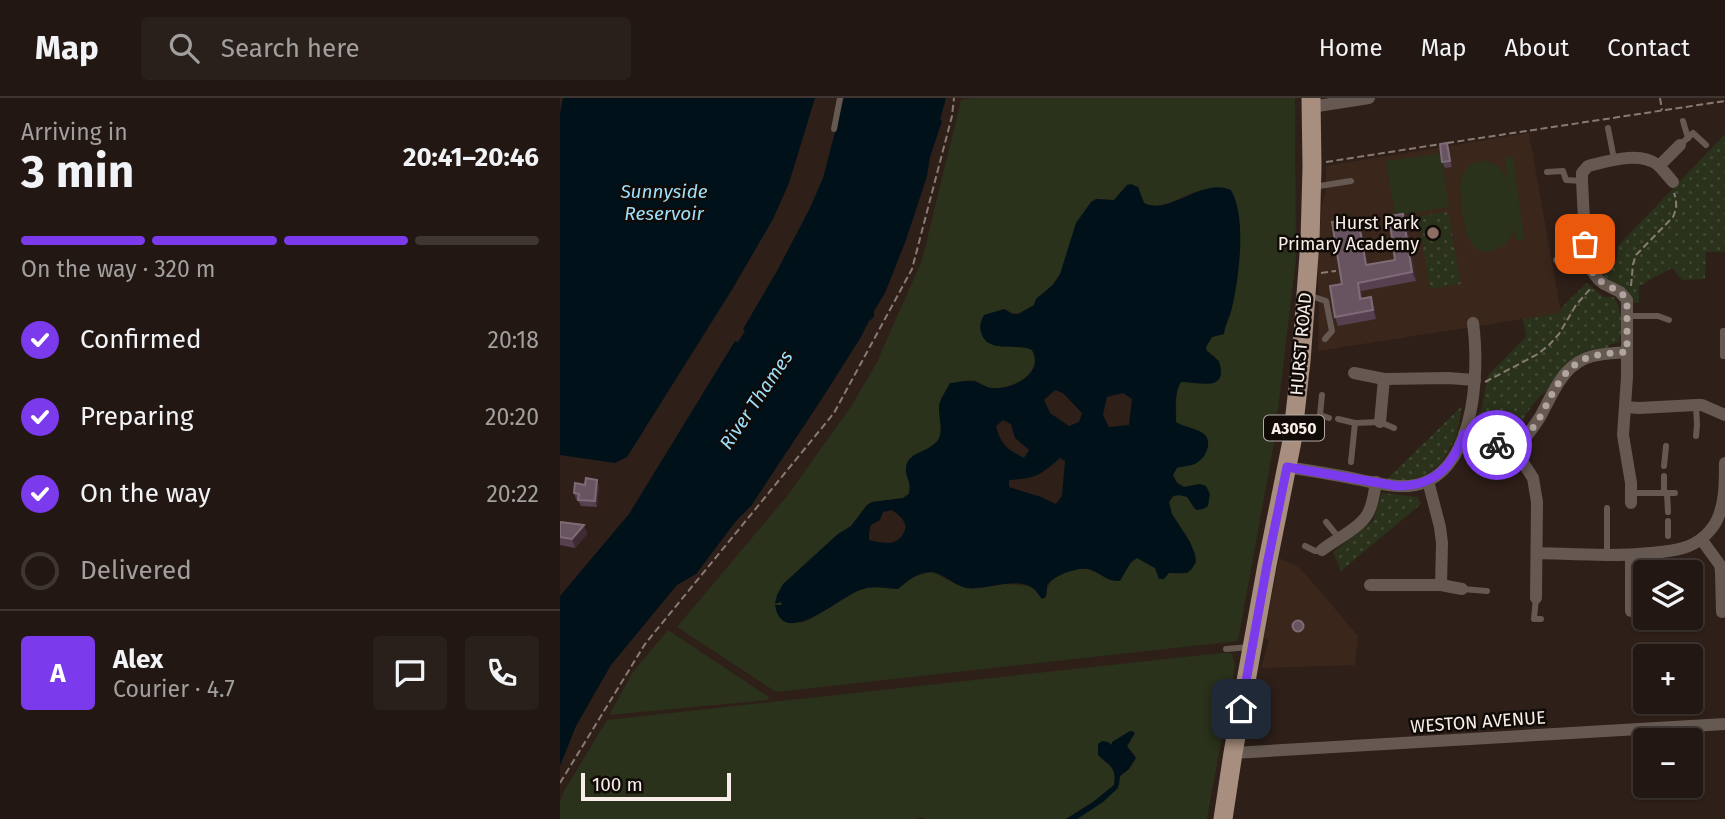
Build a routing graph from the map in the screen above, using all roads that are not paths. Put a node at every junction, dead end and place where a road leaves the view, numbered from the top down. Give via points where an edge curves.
1 (840, 98) edge
2 (1369, 98) edge
3 (1311, 102) edge
4 (1683, 121) dead end
5 (1608, 128) dead end
6 (834, 129) dead end
7 (1684, 141) junction
8 (1706, 145) dead end
9 (1614, 161) junction
10 (1659, 166) junction
11 (1547, 172) dead end
12 (1352, 181) dead end
13 (1582, 181) junction
14 (1673, 182) road end
15 (1311, 187) junction
16 (1607, 256) dead end
17 (1586, 257) junction
18 (1556, 260) dead end
19 (1306, 299) junction
20 (1627, 316) junction
21 (1669, 320) dead end
22 (1473, 323) dead end
23 (1332, 331) junction
24 (1341, 331) dead end
25 (1721, 331) edge
26 (1325, 339) dead end
27 (1627, 352) junction
28 (1723, 356) dead end
29 (1354, 373) dead end
30 (1384, 379) junction
31 (1475, 383) junction
32 (1322, 395) dead end
33 (1696, 405) junction
34 (1625, 407) junction
35 (1725, 415) edge
36 (1329, 418) dead end
37 (1338, 419) dead end
38 (1380, 422) junction
39 (1355, 424) junction
40 (1394, 428) dead end
41 (1464, 434) junction
42 (1696, 436) dead end
43 (1666, 446) dead end
44 (1513, 453) junction
45 (1351, 462) dead end
46 (1725, 463) edge
47 (1664, 466) dead end
48 (1287, 467) junction
49 (1664, 476) dead end
50 (1428, 481) junction
51 (1376, 482) junction
52 (1665, 493) junction
53 (1675, 493) dead end
54 (1631, 498) joint
55 (1724, 502) edge
56 (1607, 508) dead end
57 (1668, 512) dead end
58 (1668, 521) dead end
59 (1326, 522) dead end
60 (1668, 536) dead end
61 (1339, 538) junction
62 (1701, 539) junction
63 (1305, 546) dead end
64 (1322, 550) joint
65 (1537, 553) junction
66 (1606, 555) junction
67 (1631, 555) junction
68 (1370, 585) dead end
69 (1441, 585) junction
70 (1462, 589) joint
71 (1487, 591) dead end
72 (1723, 591) edge
73 (1536, 598) joint
74 (1630, 611) dead end
75 (1722, 612) dead end
76 (1541, 619) dead end
77 (1252, 647) junction
78 (1226, 649) dead end
79 (1725, 724) edge
80 (1233, 753) junction
81 (1223, 819) edge

1 - 6 lane
2 - 3 street
3 - 15 main road, HURST ROAD / A3050
4 - 7 lane
5 - 9 lane
7 - 8 lane via 1693,133
7 - 10 street
9 - 10 street via 1642,158
9 - 13 street via 1588,166
10 - 14 street
11 - 13 lane via 1563,172 1566,180
12 - 15 lane
13 - 17 street
15 - 19 main road, HURST ROAD / A3050
16 - 17 lane
17 - 18 lane
17 - 20 street via 1598,279 1624,295
19 - 23 lane via 1326,301
19 - 48 main road, HURST ROAD / A3050
20 - 21 lane
20 - 27 street
22 - 31 street
23 - 24 lane
23 - 26 lane
25 - 28 lane
27 - 34 street
27 - 44 street via 1594,355 1569,369
29 - 30 street
30 - 31 street via 1448,378
30 - 38 street
31 - 41 street
32 - 36 lane via 1320,415
33 - 34 street
33 - 35 street
33 - 42 lane
34 - 54 street via 1623,435
37 - 39 lane
38 - 39 lane
38 - 40 lane
39 - 45 lane
41 - 44 street
41 - 50 street via 1448,466
43 - 47 lane
44 - 65 street via 1527,468 1536,489
46 - 55 street
48 - 51 street
48 - 77 main road, HURST ROAD / A3050
49 - 52 lane
50 - 51 street via 1409,486
50 - 69 street via 1442,543
51 - 61 street via 1366,517
52 - 53 lane
52 - 54 lane
52 - 57 lane
55 - 62 street via 1716,522
56 - 66 lane
58 - 60 lane
59 - 61 lane
61 - 64 street
62 - 67 street via 1682,548
62 - 72 street via 1720,565
63 - 64 lane
65 - 66 street
65 - 73 street
66 - 67 street
67 - 74 street
68 - 69 street
69 - 70 street
70 - 71 lane
72 - 75 street
73 - 76 lane via 1534,619
77 - 78 lane
77 - 80 main road, HURST ROAD / A3050
79 - 80 street, WESTON AVENUE
80 - 81 main road, A3050

